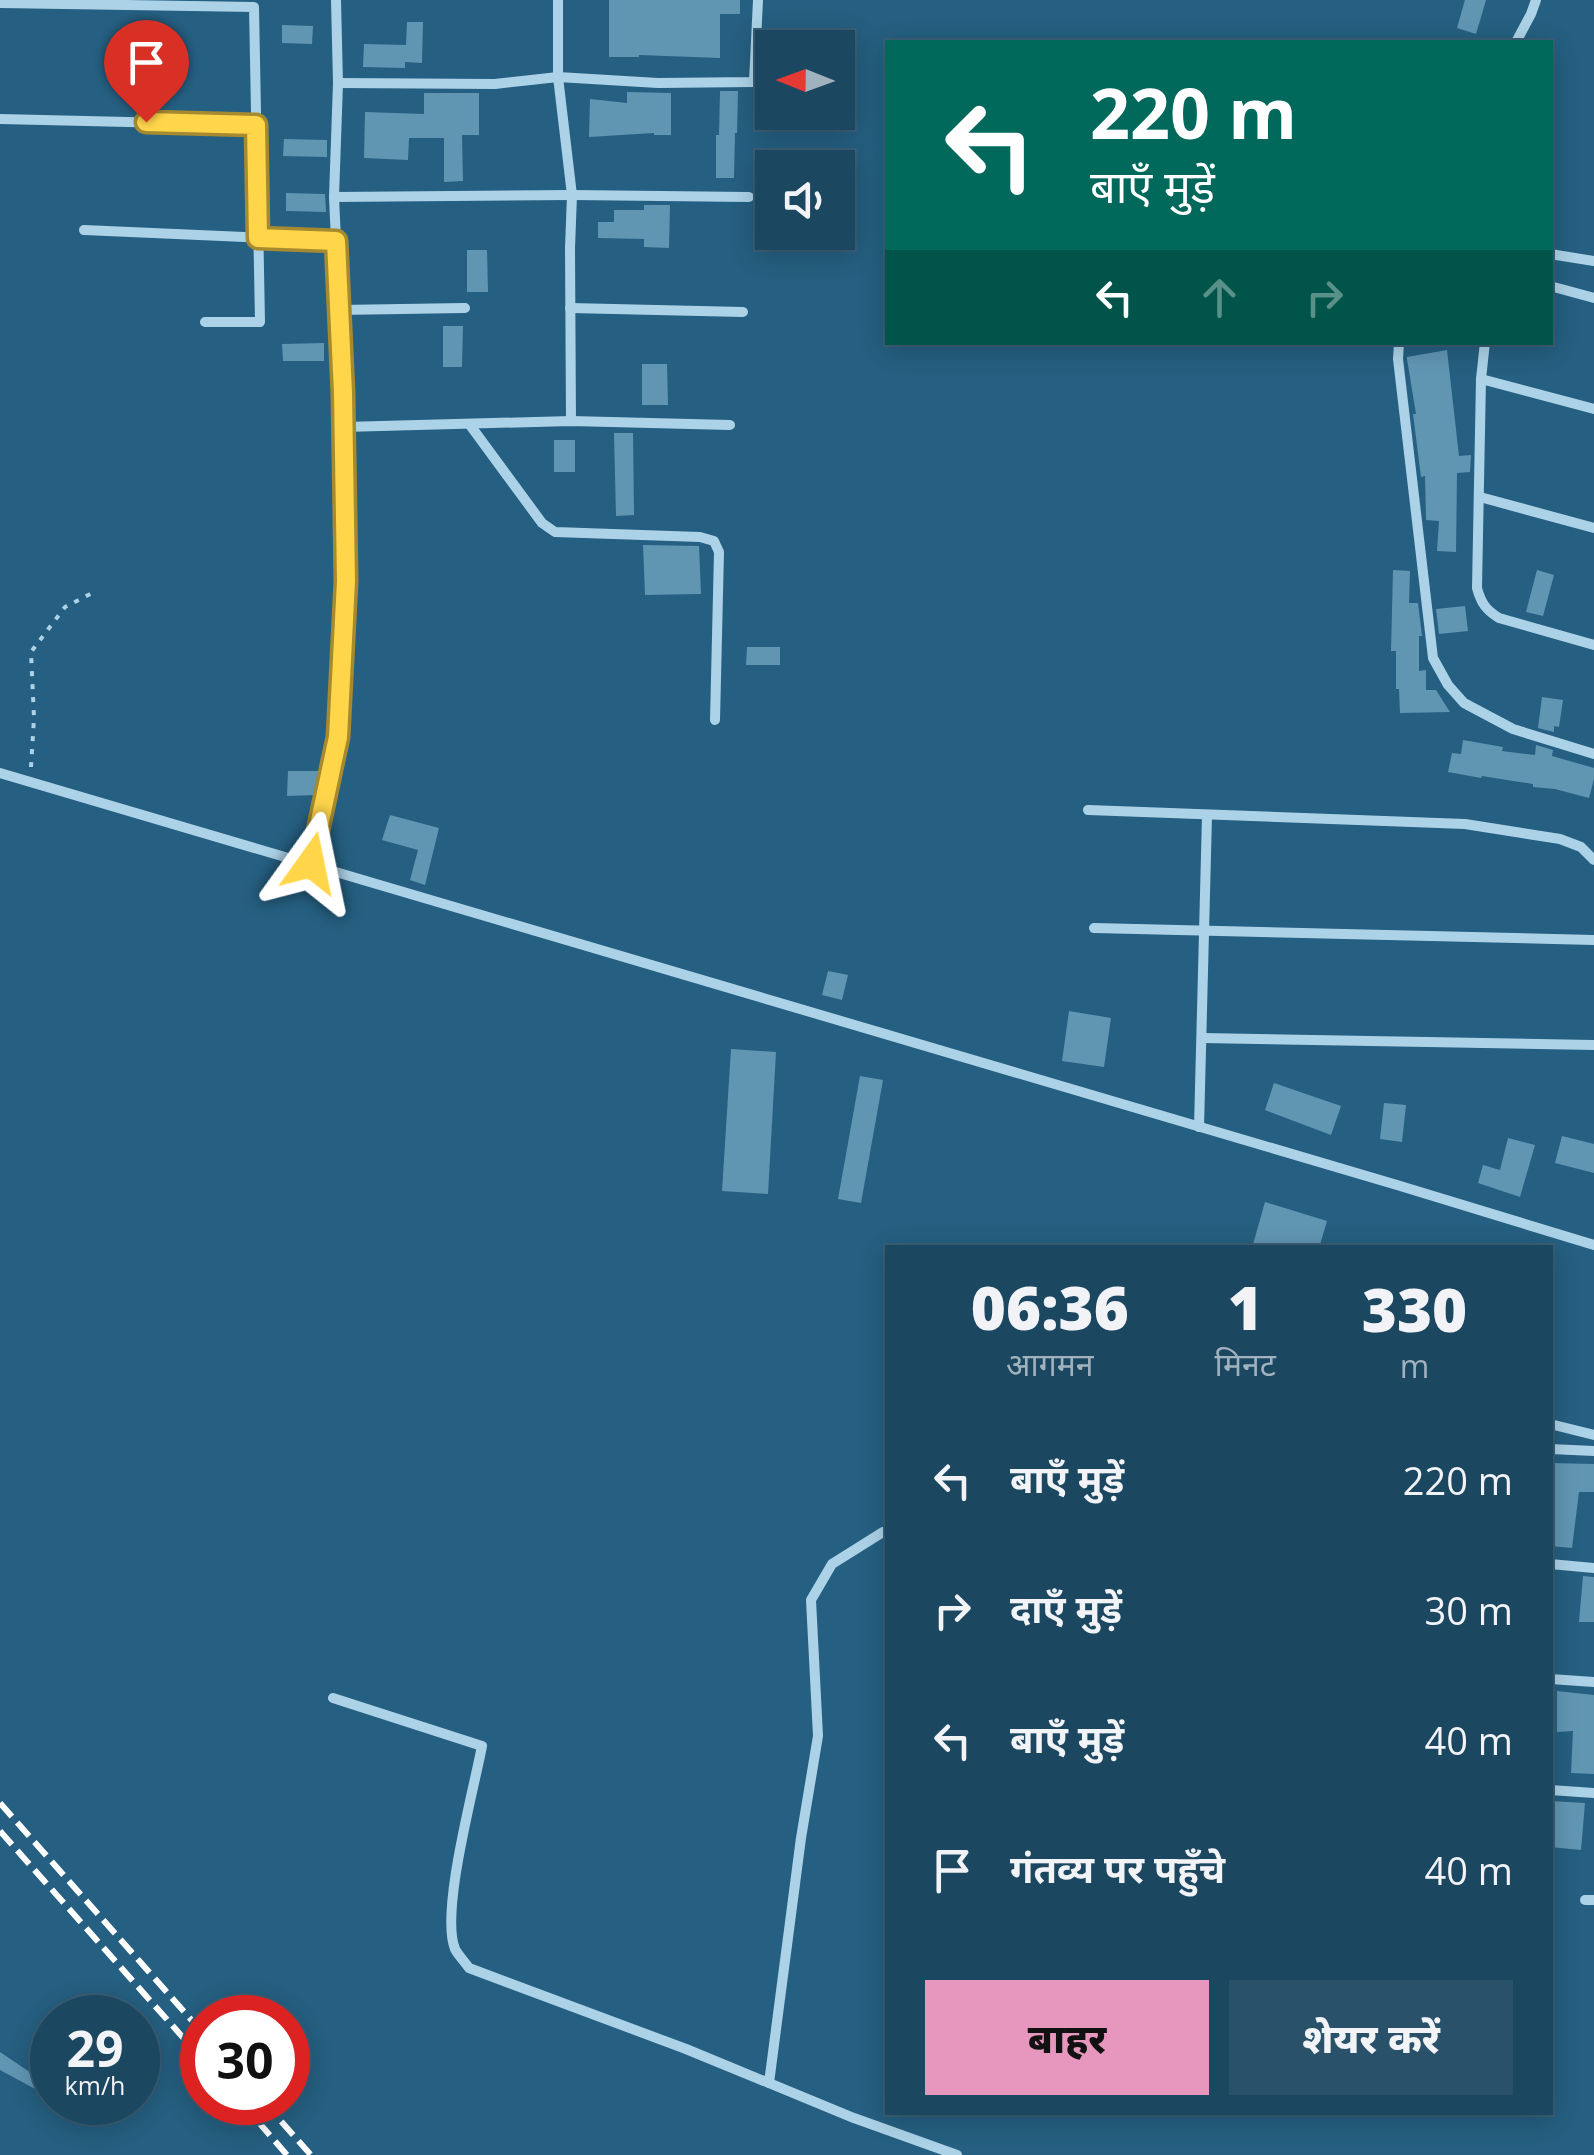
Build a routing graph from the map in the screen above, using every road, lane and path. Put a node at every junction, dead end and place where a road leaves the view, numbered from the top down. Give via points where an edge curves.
1 (336, 0) edge
2 (558, 0) edge
3 (758, 0) edge
4 (1536, 0) edge
5 (0, 3) edge
6 (1517, 40) edge
7 (558, 77) junction
8 (338, 83) junction
9 (0, 119) edge
10 (256, 125) junction
11 (572, 195) junction
12 (749, 197) dead end
13 (334, 198) junction
14 (84, 230) dead end
15 (258, 238) junction
16 (336, 241) junction
17 (1553, 254) edge
18 (1594, 261) edge
19 (1553, 287) edge
20 (1594, 298) edge
21 (465, 308) dead end
22 (570, 308) junction
23 (339, 310) junction
24 (743, 312) dead end
25 (205, 322) dead end
26 (1398, 345) edge
27 (1486, 345) edge
28 (1480, 380) junction
29 (1594, 409) edge
30 (572, 421) junction
31 (470, 425) junction
32 (730, 425) dead end
33 (344, 426) junction
34 (1480, 498) junction
35 (1594, 528) edge
36 (96, 591) dead end
37 (1594, 645) edge
38 (715, 720) dead end
39 (1594, 754) edge
40 (0, 772) edge
41 (30, 781) junction
42 (1088, 810) dead end
43 (1207, 816) junction
44 (1594, 860) edge
45 (311, 863) junction
46 (1094, 928) dead end
47 (1204, 931) junction
48 (1594, 940) edge
49 (1202, 1038) junction
50 (1594, 1046) edge
51 (1200, 1127) junction
52 (1594, 1245) edge
53 (1553, 1425) edge
54 (1594, 1434) edge
55 (1553, 1449) edge
56 (1594, 1451) edge
57 (883, 1532) dead end
58 (1553, 1564) edge
59 (1594, 1568) edge
60 (1553, 1678) edge
61 (1594, 1682) edge
62 (334, 1698) dead end
63 (1553, 1790) edge
64 (1594, 1793) edge
65 (769, 2083) junction
66 (957, 2155) edge

1 - 8 street
2 - 7 street
3 - 7 street via 754,82
4 - 6 street
5 - 10 street via 254,8
7 - 8 street via 495,84
7 - 11 street
8 - 13 street
9 - 10 street
10 - 15 street
11 - 12 street
11 - 13 street
11 - 22 street
13 - 16 street
14 - 15 street
15 - 16 street
15 - 25 street via 260,322
16 - 23 street
17 - 18 street
19 - 20 street
21 - 23 street
22 - 24 street
22 - 30 street
23 - 33 street
26 - 39 street via 1433,658 1464,703 1513,729
27 - 28 street
28 - 29 street
28 - 34 street
30 - 31 street
30 - 32 street
31 - 33 street
31 - 38 street via 554,532 714,540
33 - 45 street via 338,737
34 - 35 street
34 - 37 street via 1481,602 1498,618
36 - 41 path via 65,608 30,652
40 - 41 street
41 - 45 street
42 - 43 street
43 - 44 street via 1464,824 1560,839
43 - 47 street
45 - 51 street
46 - 47 street
47 - 48 street
47 - 49 street
49 - 50 street
49 - 51 street
51 - 52 street
53 - 54 street
55 - 56 street
57 - 65 street via 832,1564 811,1600 818,1736
58 - 59 street
60 - 61 street
62 - 65 street via 482,1746 452,1892 455,1949 469,1968
63 - 64 street
65 - 66 street

